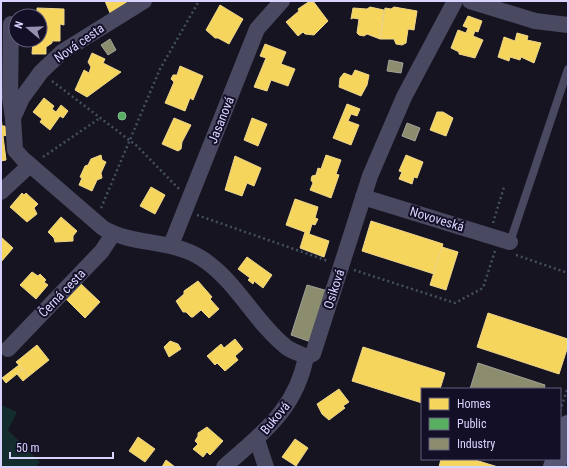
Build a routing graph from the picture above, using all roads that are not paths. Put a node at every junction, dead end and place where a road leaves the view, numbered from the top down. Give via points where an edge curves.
1 (144, 1) edge
2 (282, 1) edge
3 (455, 1) edge
4 (470, 1) edge
5 (568, 25) edge
6 (11, 48) edge
7 (568, 69) edge
8 (14, 118) junction
9 (36, 161) junction
10 (1, 192) edge
11 (363, 196) junction
12 (113, 234) junction
13 (171, 245) junction
14 (506, 248) joint
15 (8, 349) dead end
16 (306, 357) junction
17 (568, 426) edge
18 (257, 440) junction
19 (561, 446) edge
20 (224, 467) edge
21 (266, 467) edge

1 - 8 street, Nová cesta via 62,52 41,72 22,98
2 - 13 street, Jasanová via 257,29
3 - 11 street, Osiková via 404,97
4 - 5 street via 535,21
6 - 8 street, Nová cesta via 10,98
7 - 14 lane
8 - 9 street, Nová cesta via 15,150
9 - 10 street
9 - 12 street, Nová cesta via 96,221
11 - 14 street, Novoveská
11 - 16 street, Osiková via 313,354
12 - 13 street
12 - 15 street, Černá cesta via 102,251
13 - 16 street via 186,250 220,271 286,347
16 - 18 street, Buková via 297,390 284,410
17 - 19 street
18 - 20 street, Buková
18 - 21 street

